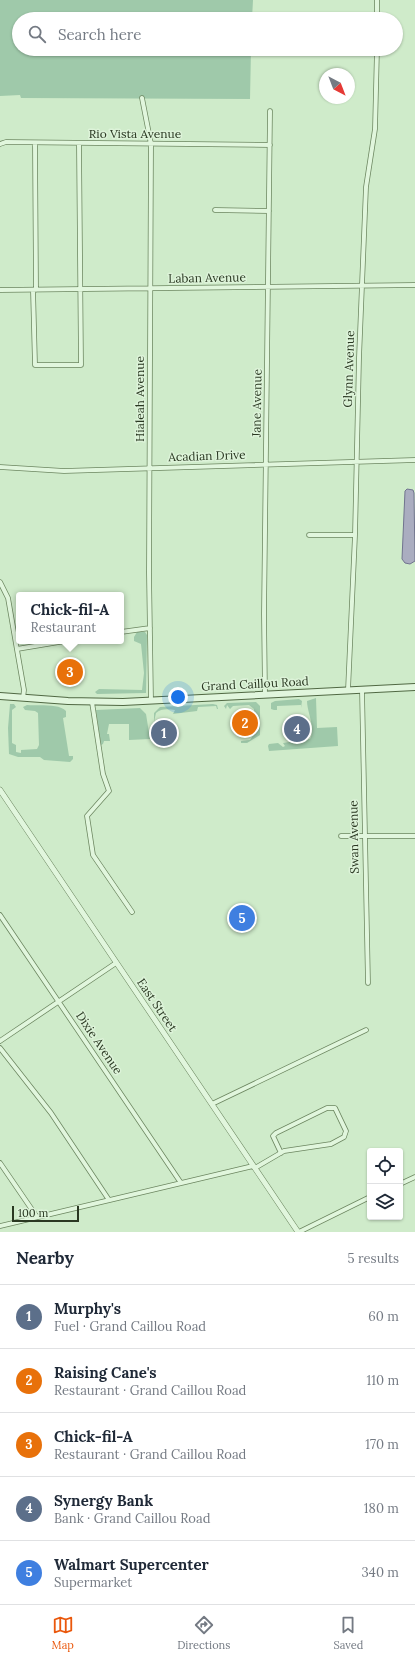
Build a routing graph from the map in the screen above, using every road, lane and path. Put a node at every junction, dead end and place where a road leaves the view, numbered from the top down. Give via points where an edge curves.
1 (377, 0) edge
2 (377, 12) edge
3 (377, 56) edge
4 (142, 98) dead end
5 (270, 111) dead end
6 (36, 143) junction
7 (0, 144) edge
8 (79, 144) junction
9 (151, 144) junction
10 (270, 145) junction
11 (215, 210) dead end
12 (269, 210) junction
13 (415, 285) edge
14 (362, 286) junction
15 (268, 287) junction
16 (150, 288) junction
17 (81, 289) junction
18 (0, 290) edge
19 (35, 290) junction
20 (415, 460) edge
21 (356, 462) junction
22 (266, 464) junction
23 (0, 467) edge
24 (149, 468) junction
25 (309, 534) dead end
26 (355, 535) junction
27 (0, 582) edge
28 (150, 628) junction
29 (124, 632) edge
30 (16, 643) edge
31 (16, 644) edge
32 (47, 644) edge
33 (17, 649) junction
34 (415, 687) edge
35 (348, 690) junction
36 (362, 690) junction
37 (265, 695) junction
38 (0, 696) edge
39 (23, 698) junction
40 (151, 701) junction
41 (92, 702) junction
42 (0, 790) edge
43 (341, 836) dead end
44 (415, 836) edge
45 (364, 837) junction
46 (132, 912) dead end
47 (0, 915) edge
48 (116, 963) junction
49 (368, 983) dead end
50 (58, 1002) junction
51 (366, 1030) dead end
52 (0, 1041) edge
53 (0, 1048) edge
54 (212, 1104) junction
55 (281, 1153) junction
56 (0, 1163) edge
57 (254, 1167) junction
58 (415, 1177) edge
59 (181, 1183) junction
60 (403, 1183) edge
61 (367, 1198) edge
62 (109, 1200) junction
63 (37, 1217) junction
64 (0, 1226) edge
65 (298, 1232) edge

1 - 2 street
3 - 14 street, Glynn Avenue via 375,129 367,182
4 - 9 street, Hialeah Avenue
5 - 10 street, Jane Avenue
6 - 7 street, Rio Vista Avenue
6 - 8 street, Rio Vista Avenue
6 - 19 street
8 - 9 street, Rio Vista Avenue
8 - 17 street
9 - 10 street, Rio Vista Avenue
9 - 16 street, Hialeah Avenue
10 - 12 street, Jane Avenue
11 - 12 street
12 - 15 street, Jane Avenue
13 - 14 street, Laban Avenue
14 - 15 street, Laban Avenue
14 - 21 street, Glynn Avenue
15 - 16 street, Laban Avenue
15 - 22 street, Jane Avenue
16 - 17 street, Laban Avenue
16 - 24 street, Hialeah Avenue
17 - 19 street, Laban Avenue
17 - 19 street via 82,365 35,365
18 - 19 street, Laban Avenue
20 - 21 street, Acadian Drive
21 - 22 street, Acadian Drive
21 - 26 street, Glynn Avenue
22 - 24 street, Acadian Drive
22 - 37 street, Jane Avenue
23 - 24 street, Acadian Drive via 64,471
24 - 28 street, Hialeah Avenue
25 - 26 street
26 - 35 street, Glynn Avenue
27 - 30 street via 8,598
28 - 29 street
28 - 40 street, Hialeah Avenue
31 - 33 street
32 - 33 street
33 - 39 street
34 - 36 main road, Grand Caillou Road
35 - 36 main road, Grand Caillou Road
35 - 37 main road, Grand Caillou Road
36 - 45 street, Swan Avenue
37 - 40 main road, Grand Caillou Road
38 - 39 main road, Grand Caillou Road
39 - 41 main road, Grand Caillou Road
40 - 41 main road, Grand Caillou Road
41 - 46 street via 103,774 109,791 87,816 93,855
42 - 48 street, East Street
43 - 45 street
44 - 45 street
45 - 49 street, Swan Avenue
47 - 50 street, Dixie Avenue
48 - 50 street
48 - 54 street, East Street
50 - 52 street
50 - 59 street, Dixie Avenue
51 - 54 street
53 - 62 street via 51,1113
54 - 57 street, East Street
55 - 55 street via 331,1144 344,1137 346,1131 335,1108 327,1108 276,1133 273,1136
55 - 57 street
56 - 63 street
57 - 59 street
57 - 65 street, East Street
58 - 60 street
59 - 62 street
61 - 65 street
62 - 63 street
63 - 64 street

